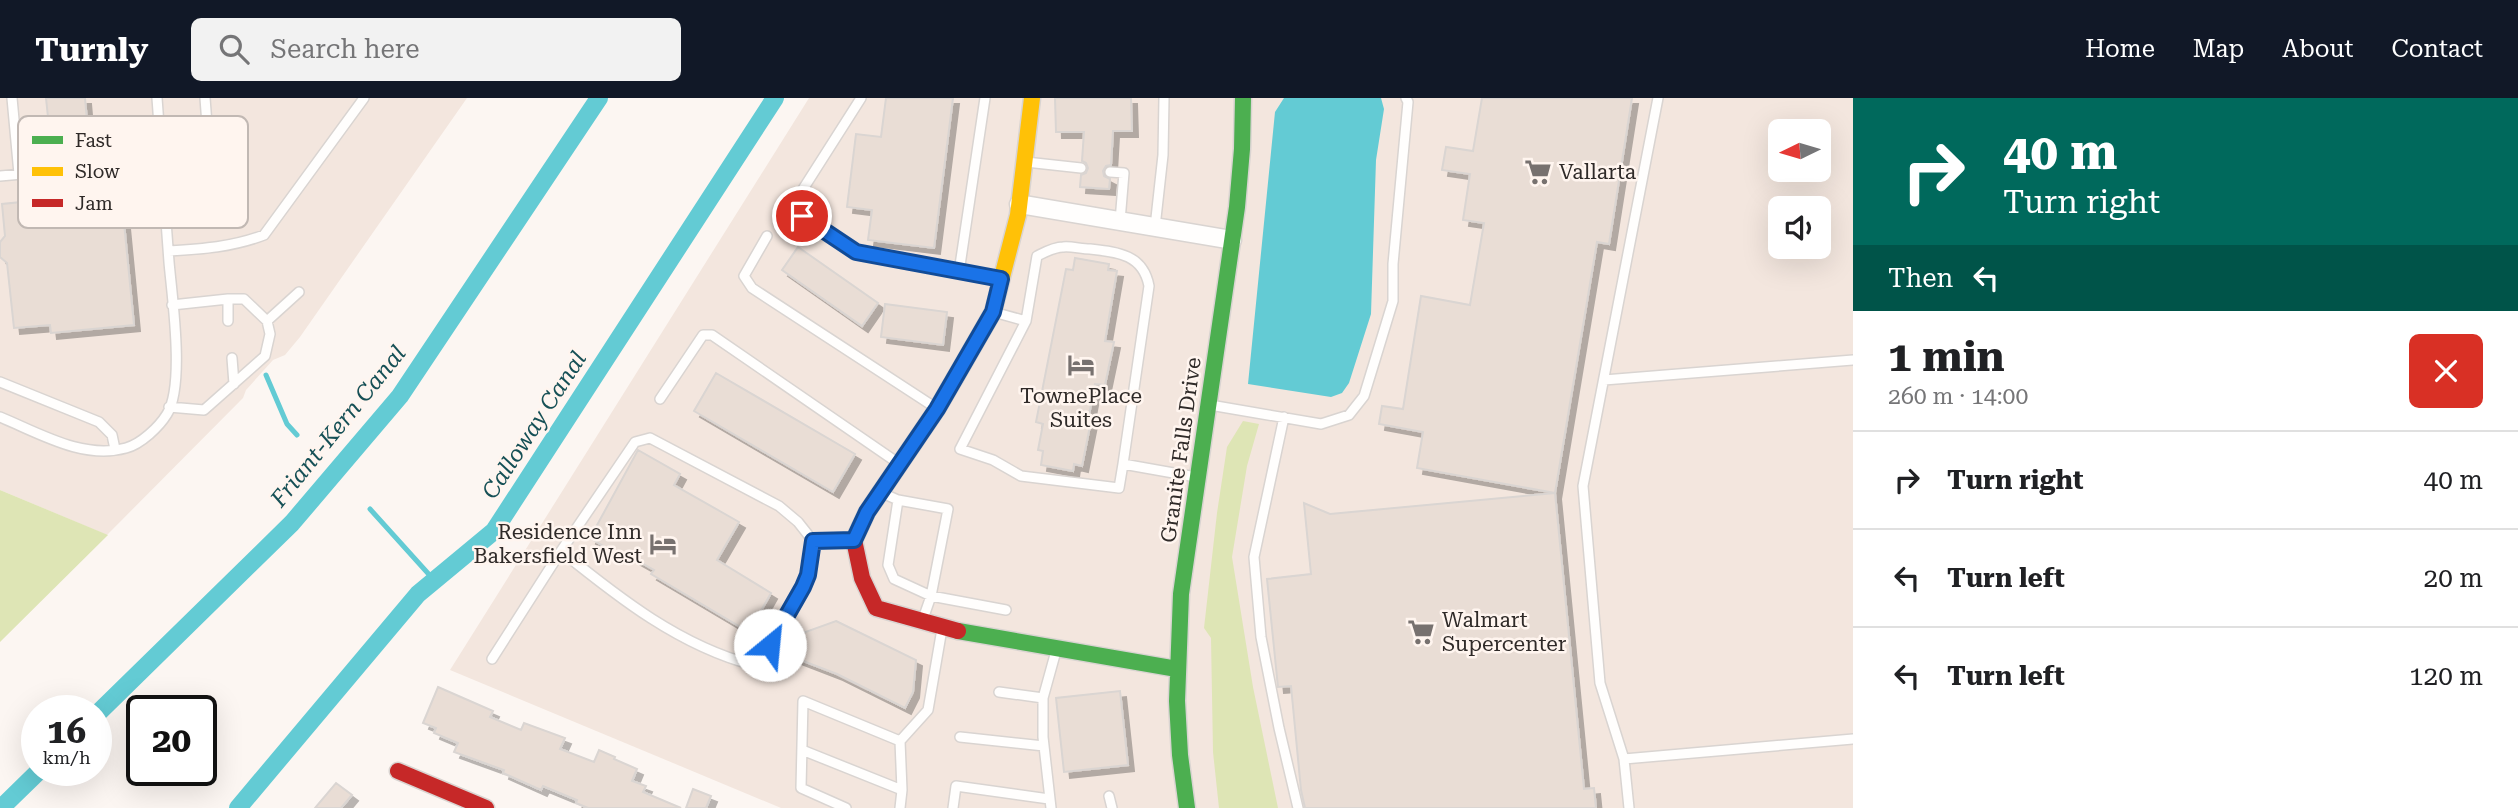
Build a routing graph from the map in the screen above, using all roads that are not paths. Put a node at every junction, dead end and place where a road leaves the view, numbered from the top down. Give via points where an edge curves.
1 (12, 98) edge
2 (157, 98) edge
3 (205, 98) edge
4 (364, 98) edge
5 (860, 98) edge
6 (985, 98) edge
7 (1032, 98) edge
8 (1164, 98) edge
9 (1243, 98) edge
10 (1406, 98) edge
11 (1658, 98) edge
12 (158, 116) edge
13 (206, 116) edge
14 (1024, 161) junction
15 (18, 163) edge
16 (1081, 168) dead end
17 (1110, 172) dead end
18 (18, 174) edge
19 (0, 176) edge
20 (1019, 204) junction
21 (1121, 222) junction
22 (1155, 227) junction
23 (167, 228) edge
24 (767, 236) dead end
25 (1232, 240) junction
26 (169, 251) junction
27 (959, 272) junction
28 (1001, 279) junction
29 (299, 292) dead end
30 (228, 299) junction
31 (173, 305) junction
32 (993, 312) junction
33 (228, 321) dead end
34 (267, 321) junction
35 (1026, 321) junction
36 (232, 358) dead end
37 (1853, 360) edge
38 (1604, 380) junction
39 (0, 382) edge
40 (234, 384) junction
41 (660, 399) dead end
42 (1208, 404) junction
43 (169, 407) junction
44 (937, 409) junction
45 (0, 417) edge
46 (1284, 417) junction
47 (115, 449) junction
48 (900, 464) junction
49 (1123, 464) junction
50 (1198, 477) junction
51 (880, 492) junction
52 (898, 500) junction
53 (854, 540) junction
54 (813, 541) junction
55 (561, 551) junction
56 (931, 596) junction
57 (1006, 610) dead end
58 (922, 623) junction
59 (942, 627) junction
60 (1056, 649) junction
61 (492, 659) dead end
62 (1177, 669) junction
63 (999, 692) dead end
64 (1044, 698) junction
65 (960, 737) dead end
66 (1853, 739) edge
67 (900, 741) junction
68 (1044, 746) junction
69 (802, 750) junction
70 (1624, 759) junction
71 (398, 771) dead end
72 (902, 790) junction
73 (1110, 796) dead end
74 (1050, 804) edge
75 (486, 808) edge
76 (846, 808) edge
77 (900, 808) edge
78 (953, 808) edge
79 (1112, 808) edge
80 (1187, 808) edge
81 (1298, 808) edge
82 (1629, 808) edge

1 - 15 lane
2 - 12 lane
3 - 13 lane
4 - 26 lane via 264,235 220,248
5 - 27 lane via 798,197 802,216 856,252
6 - 27 lane
7 - 14 street
8 - 22 lane
9 - 25 street, Granite Falls Drive
10 - 46 lane via 1393,301 1364,396 1349,415 1321,424
11 - 38 lane
14 - 16 lane
14 - 20 street
17 - 21 lane via 1124,173
18 - 19 lane
20 - 21 street
20 - 28 street
21 - 22 street
22 - 25 street
23 - 26 lane
24 - 44 lane via 744,276 752,288
25 - 42 street, Granite Falls Drive
26 - 31 lane
27 - 28 lane
28 - 32 street
29 - 34 lane
30 - 31 lane
30 - 33 lane
30 - 34 lane via 244,299
31 - 43 lane via 174,389
32 - 35 lane
32 - 44 street
34 - 40 lane via 270,334 265,356
35 - 49 lane via 960,449 1021,476 1119,488
35 - 49 lane via 1037,256 1050,250 1119,252 1147,274
36 - 40 lane
37 - 38 lane
38 - 70 lane via 1583,486 1600,683
39 - 47 lane via 99,422 112,435
40 - 43 lane via 204,410
41 - 48 lane via 702,335 712,335
42 - 46 lane
42 - 50 street, Granite Falls Drive
43 - 47 lane via 143,439
44 - 48 street
45 - 47 lane via 76,448
46 - 81 lane via 1254,557 1261,637
48 - 51 street
49 - 50 lane
50 - 62 street, Granite Falls Drive via 1181,594
51 - 52 lane
51 - 53 street
52 - 56 lane via 888,565 894,579
52 - 56 lane via 948,509
53 - 54 lane
53 - 58 street via 862,578 876,608
54 - 55 lane via 779,506 650,438 635,442
54 - 55 lane via 803,587 763,658 752,665 722,657 663,626
55 - 61 lane
56 - 57 lane
56 - 58 lane
58 - 59 street
59 - 60 street
59 - 67 lane via 928,710
60 - 62 street
60 - 64 lane
62 - 80 street, Granite Falls Drive
63 - 64 lane
64 - 68 lane
65 - 68 lane
66 - 70 lane
67 - 69 lane via 803,701
67 - 72 lane
68 - 74 lane
69 - 72 lane
69 - 76 lane via 801,788
70 - 82 lane
71 - 75 street
72 - 77 lane
73 - 79 lane
74 - 78 lane via 956,786

